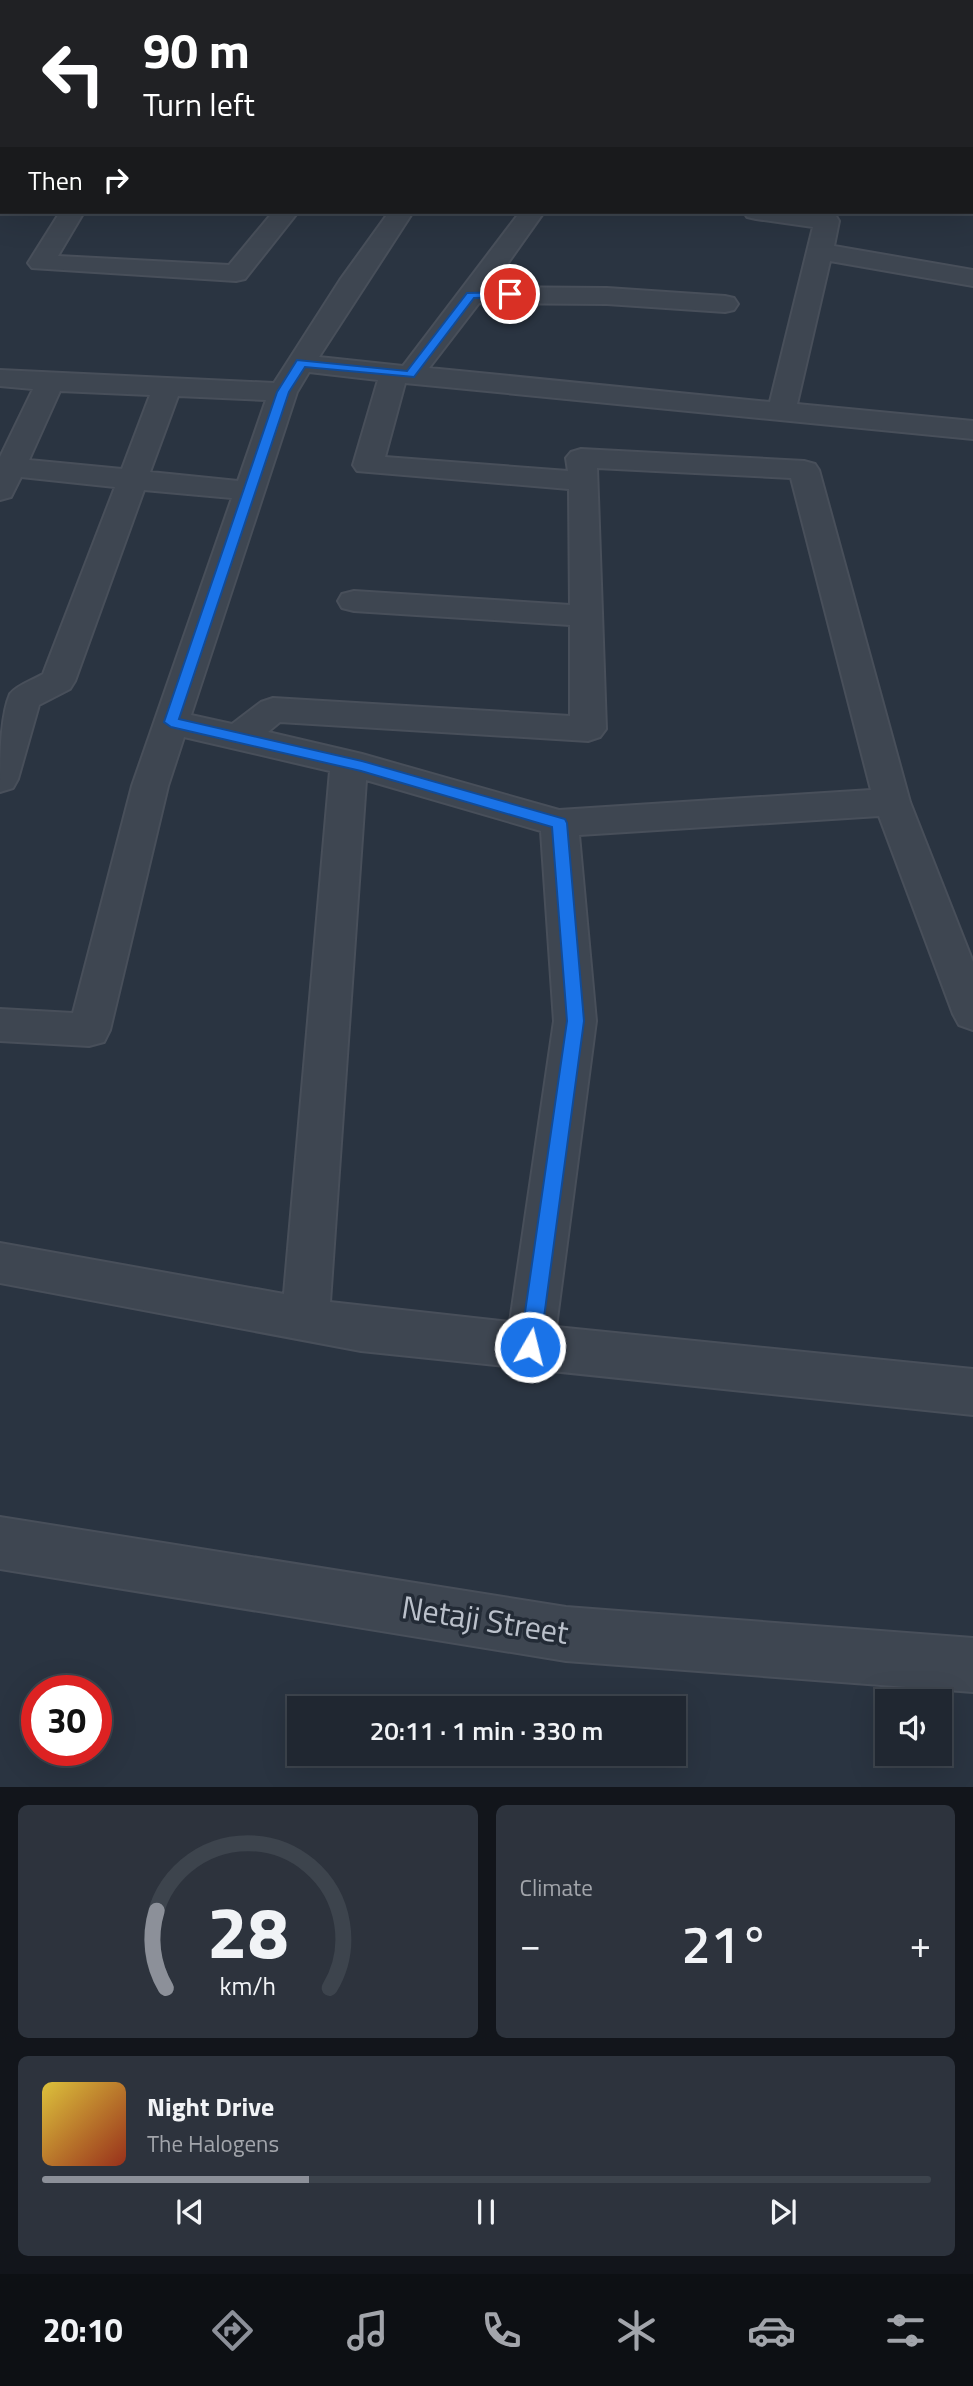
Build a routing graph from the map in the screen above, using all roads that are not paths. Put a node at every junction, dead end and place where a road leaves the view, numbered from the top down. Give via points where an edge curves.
1 (71, 214) edge
2 (284, 214) edge
3 (400, 214) edge
4 (530, 214) edge
5 (771, 214) edge
6 (818, 251) junction
7 (973, 278) edge
8 (471, 295) junction
9 (725, 304) dead end
10 (301, 363) junction
11 (402, 374) junction
12 (0, 378) edge
13 (50, 382) junction
14 (167, 387) junction
15 (283, 392) junction
16 (782, 409) junction
17 (973, 430) edge
18 (4, 474) edge
19 (132, 479) junction
20 (584, 481) junction
21 (249, 491) junction
22 (354, 601) dead end
23 (586, 616) junction
24 (171, 722) junction
25 (239, 737) junction
26 (349, 763) junction
27 (0, 779) edge
28 (892, 802) junction
29 (559, 823) junction
30 (973, 1014) edge
31 (0, 1025) edge
32 (0, 1263) edge
33 (305, 1319) junction
34 (530, 1347) junction
35 (973, 1392) edge
36 (0, 1543) edge
37 (973, 1665) edge

1 - 2 street via 41,262 236,273
3 - 10 street
4 - 8 street
5 - 6 street via 827,222
6 - 7 street
6 - 16 street
8 - 9 street via 607,296
8 - 11 street
10 - 11 street
10 - 15 street
11 - 16 street
11 - 20 street via 368,465
12 - 13 street
13 - 14 street
13 - 18 street
14 - 15 street
14 - 19 street
15 - 21 street
16 - 17 street
18 - 19 street
19 - 21 street
19 - 27 street via 58,681 24,699
20 - 23 street
20 - 28 street via 582,458 804,470
21 - 24 street
22 - 23 street
23 - 25 street via 588,729 273,710
24 - 25 street
24 - 31 street via 150,786 89,1030
25 - 26 street
26 - 29 street
26 - 33 street
28 - 29 street
28 - 30 street
29 - 34 street via 575,1021
32 - 33 street
33 - 34 street
34 - 35 street
36 - 37 street, Netaji Street via 566,1634

